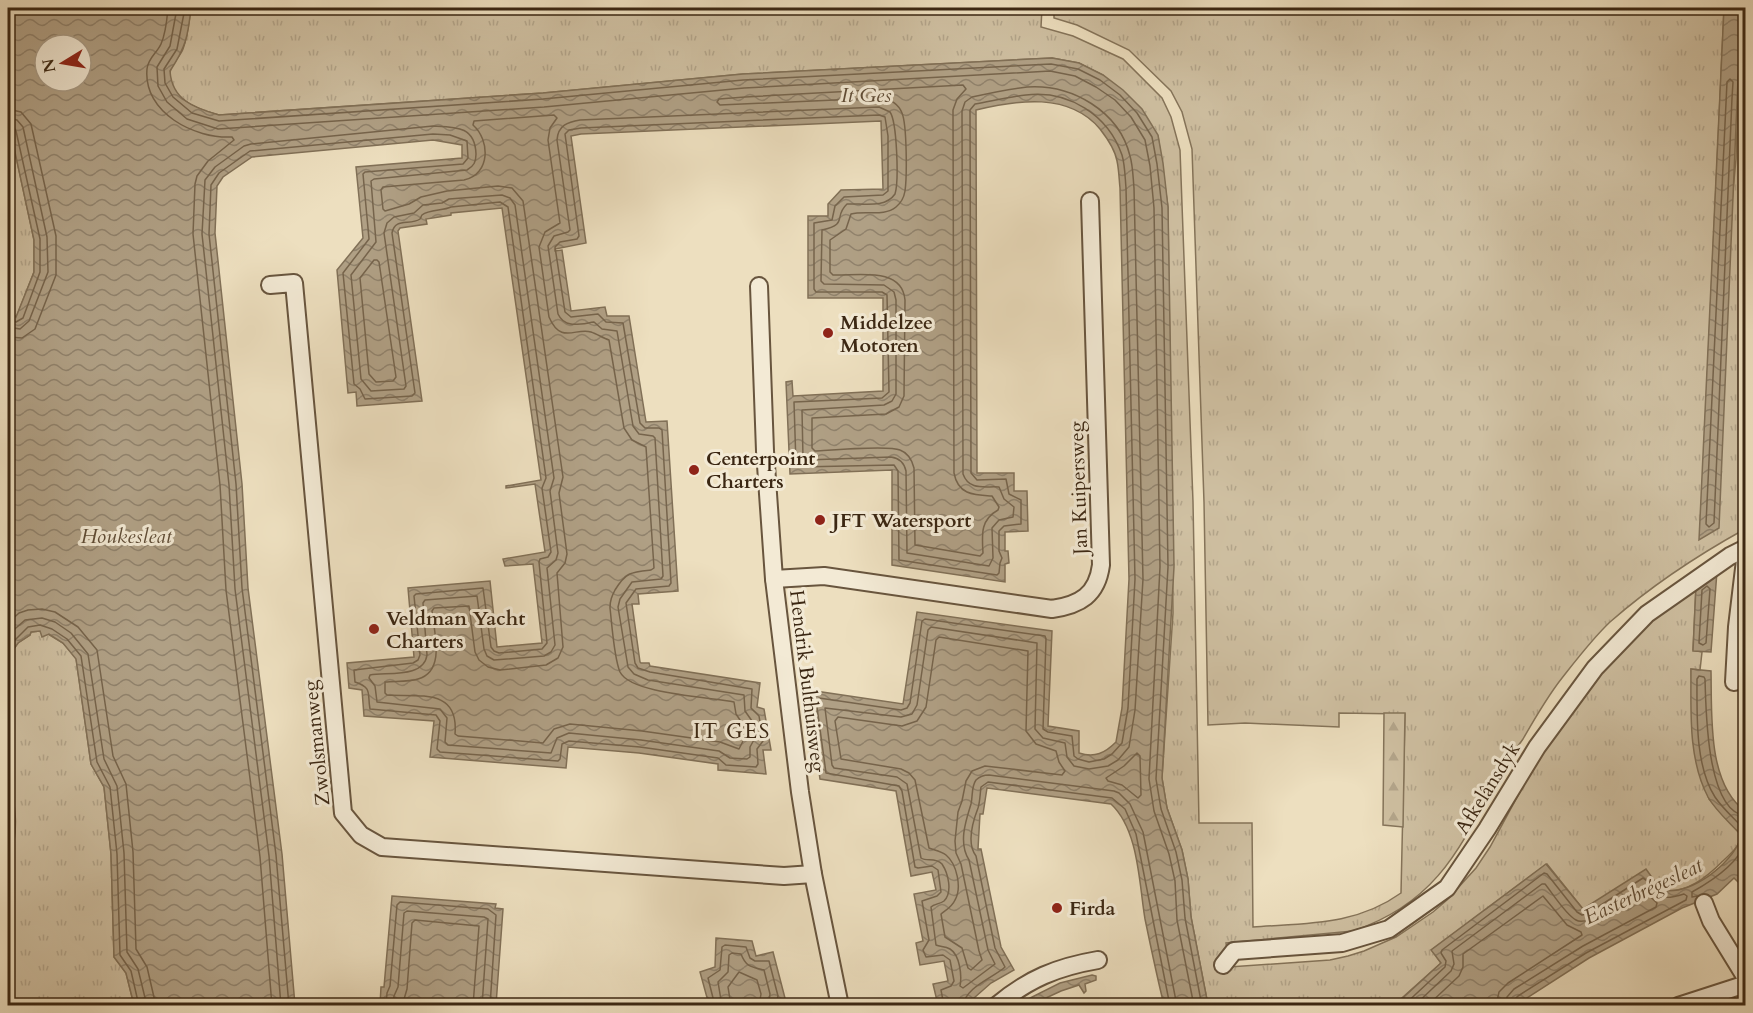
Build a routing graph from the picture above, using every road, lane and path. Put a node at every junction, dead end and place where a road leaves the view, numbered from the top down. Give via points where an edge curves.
1 (1090, 201) dead end
2 (270, 285) dead end
3 (759, 286) dead end
4 (1746, 550) edge
5 (774, 579) junction
6 (1734, 682) dead end
7 (813, 874) junction
8 (1704, 903) dead end
9 (1098, 960) dead end
10 (1223, 965) dead end
11 (1746, 978) edge
12 (1746, 984) edge
13 (840, 1005) edge
14 (996, 1005) edge
15 (1678, 1005) edge

1 - 5 street, Jan Kuipersweg via 1101,564 1090,593 1078,603 1052,609 824,576
2 - 7 street, Zwolsmanweg via 294,283 343,813 361,835 382,847 784,876
3 - 5 street, Hendrik Bulthuisweg
4 - 6 street, Afkelânsdyk
4 - 10 street, Afkelânsdyk via 1730,556 1647,614 1594,668 1537,747 1447,888 1389,929 1342,943 1234,951
5 - 7 street, Hendrik Bulthuisweg
7 - 13 street, Hendrik Bulthuisweg
8 - 11 street
9 - 14 street via 1067,965 1045,974
12 - 15 street

